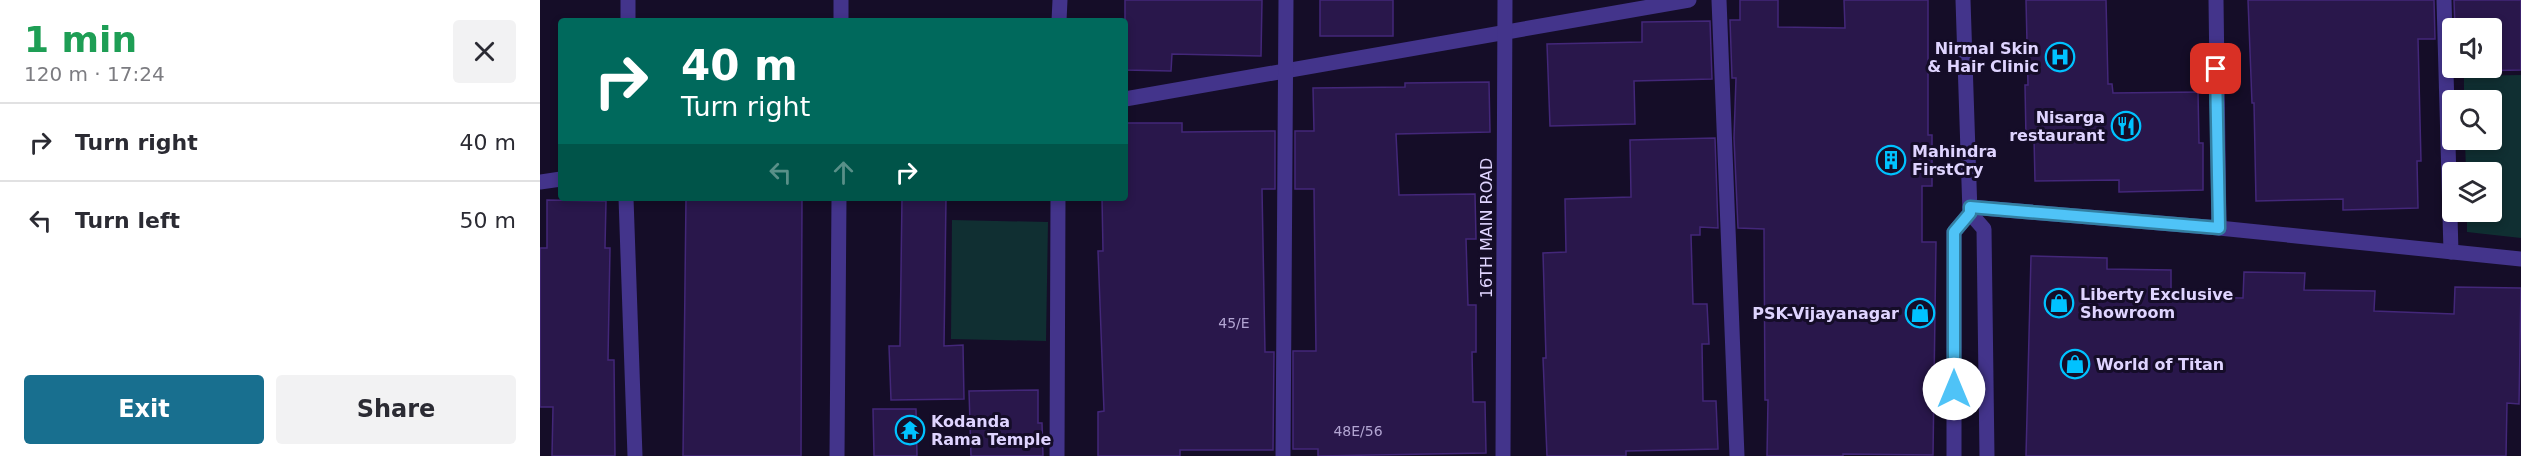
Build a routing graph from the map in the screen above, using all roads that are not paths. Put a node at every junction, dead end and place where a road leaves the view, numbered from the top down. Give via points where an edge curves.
1 (628, 0) edge
2 (841, 0) edge
3 (1060, 0) edge
4 (1286, 0) edge
5 (1505, 0) edge
6 (1689, 0) edge
7 (1719, 0) edge
8 (1964, 0) edge
9 (2216, 0) edge
10 (2444, 0) edge
11 (628, 18) edge
12 (841, 18) edge
13 (1059, 18) edge
14 (1505, 32) junction
15 (1286, 71) junction
16 (1128, 98) edge
17 (558, 179) edge
18 (540, 182) edge
19 (626, 201) edge
20 (839, 201) edge
21 (1058, 201) edge
22 (1970, 210) junction
23 (2219, 228) junction
24 (2451, 252) junction
25 (2521, 259) edge
26 (635, 456) edge
27 (837, 456) edge
28 (1057, 456) edge
29 (1283, 456) edge
30 (1503, 456) edge
31 (1737, 456) edge
32 (1954, 456) edge
33 (1987, 456) edge

1 - 11 street
2 - 12 street
3 - 13 street
4 - 15 street
5 - 14 street, 16TH MAIN ROAD
6 - 14 street
7 - 31 street
8 - 22 street
9 - 23 street
10 - 24 street
14 - 15 street
14 - 30 street, 16TH MAIN ROAD
15 - 16 street
15 - 29 street
17 - 18 street
19 - 26 street
20 - 27 street
21 - 28 street
22 - 23 street
22 - 32 street via 1954,232
22 - 33 street via 1984,229
23 - 24 street
24 - 25 street

